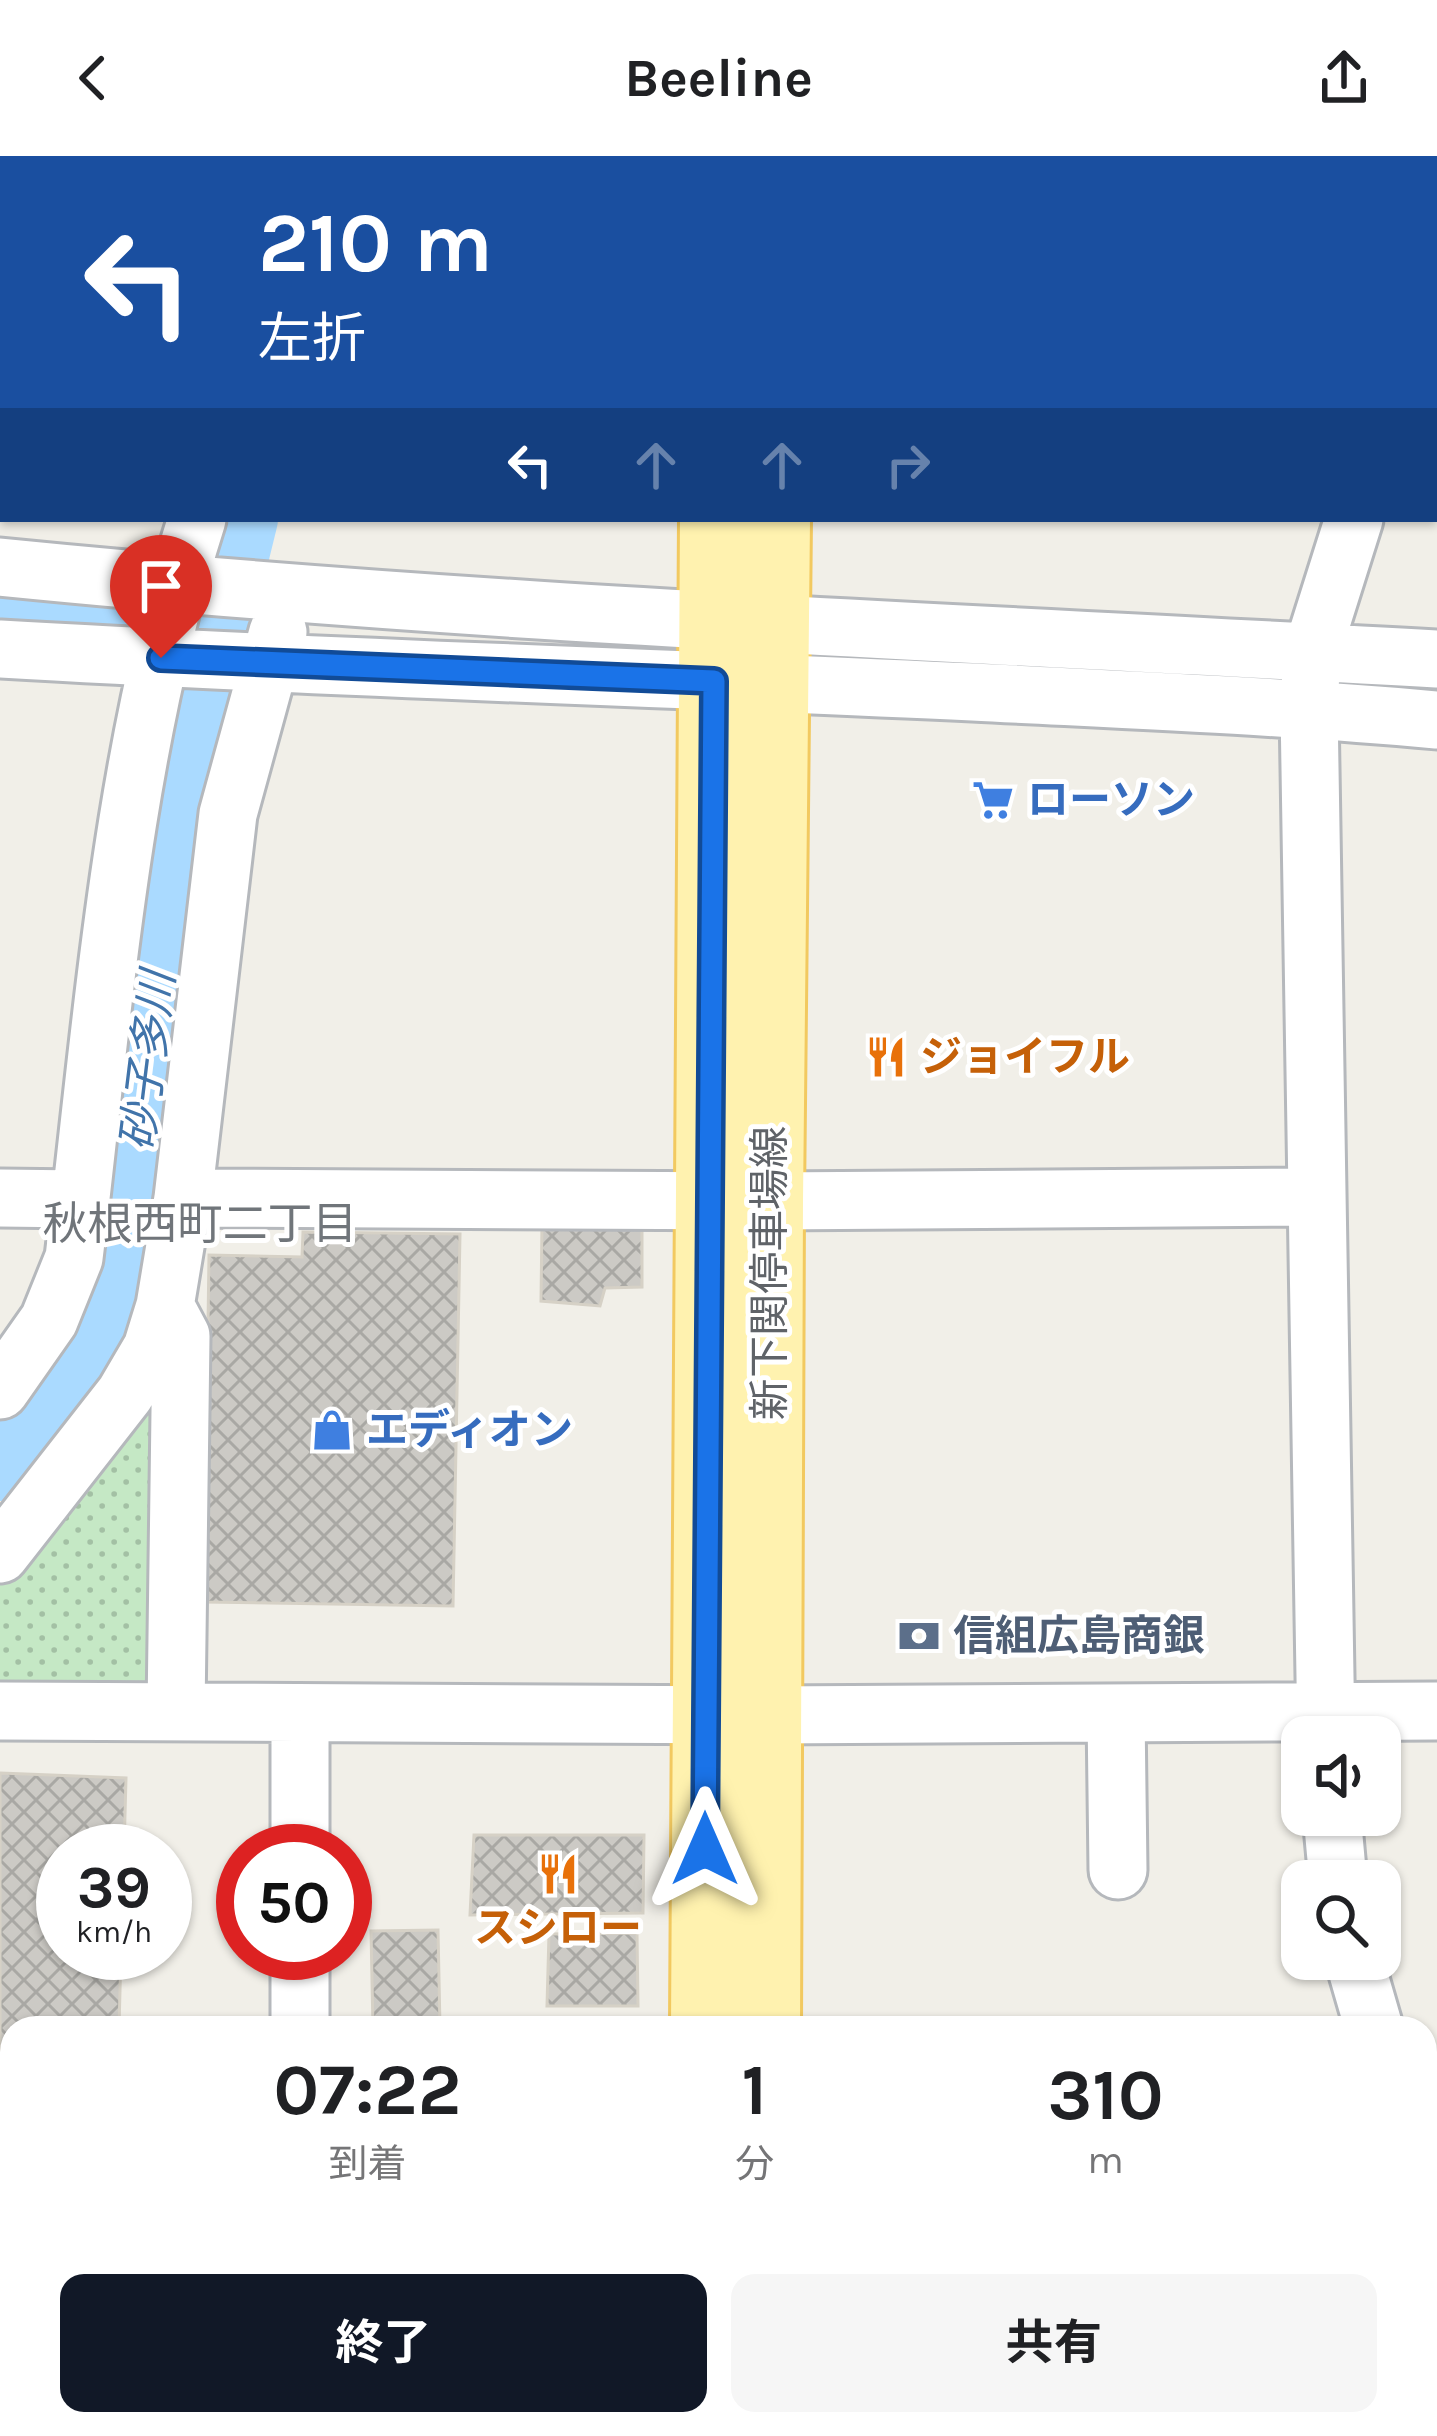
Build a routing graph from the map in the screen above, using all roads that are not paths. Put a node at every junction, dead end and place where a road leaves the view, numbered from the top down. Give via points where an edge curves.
1 (195, 522) edge
2 (714, 522) edge
3 (777, 522) edge
4 (1353, 522) edge
5 (0, 567) edge
6 (281, 592) junction
7 (174, 621) junction
8 (0, 649) edge
9 (1312, 652) junction
10 (745, 653) junction
11 (1437, 659) edge
12 (263, 664) junction
13 (1309, 708) junction
14 (1437, 720) edge
15 (1315, 1197) junction
16 (0, 1198) edge
17 (183, 1198) junction
18 (81, 1199) junction
19 (739, 1200) junction
20 (165, 1306) junction
21 (0, 1390) edge
22 (0, 1554) edge
23 (0, 1711) edge
24 (1437, 1711) edge
25 (176, 1712) junction
26 (299, 1713) junction
27 (1116, 1713) junction
28 (737, 1715) junction
29 (1325, 1716) edge
30 (1394, 1716) edge
31 (1281, 1722) edge
32 (300, 1824) edge
33 (1118, 1870) dead end
34 (300, 1980) edge
35 (1359, 1980) edge
36 (300, 2016) edge
37 (705, 2016) edge
38 (766, 2016) edge
39 (1369, 2016) edge

1 - 7 street
2 - 10 main road, 新下関停車場線
3 - 10 main road, 新下関停車場線
4 - 9 street
5 - 7 street
6 - 7 street
6 - 10 street
6 - 12 street
7 - 8 street
7 - 12 street
7 - 18 street via 124,844
9 - 10 street
9 - 11 street
9 - 13 street
10 - 12 street
10 - 13 street
10 - 19 main road, 新下関停車場線
12 - 17 street via 228,814
13 - 14 street
13 - 15 street
15 - 19 street
15 - 29 street
16 - 18 street
17 - 19 street
17 - 20 street
18 - 21 street via 74,1258 49,1320
19 - 28 main road, 新下関停車場線
20 - 22 street via 125,1394
20 - 25 street via 181,1336
23 - 25 street
24 - 30 street
25 - 26 street
26 - 28 street
26 - 32 street
27 - 28 street
27 - 31 street
27 - 33 street
28 - 37 main road, 新下関停車場線
28 - 38 main road, 新下関停車場線
34 - 36 street
35 - 39 street

